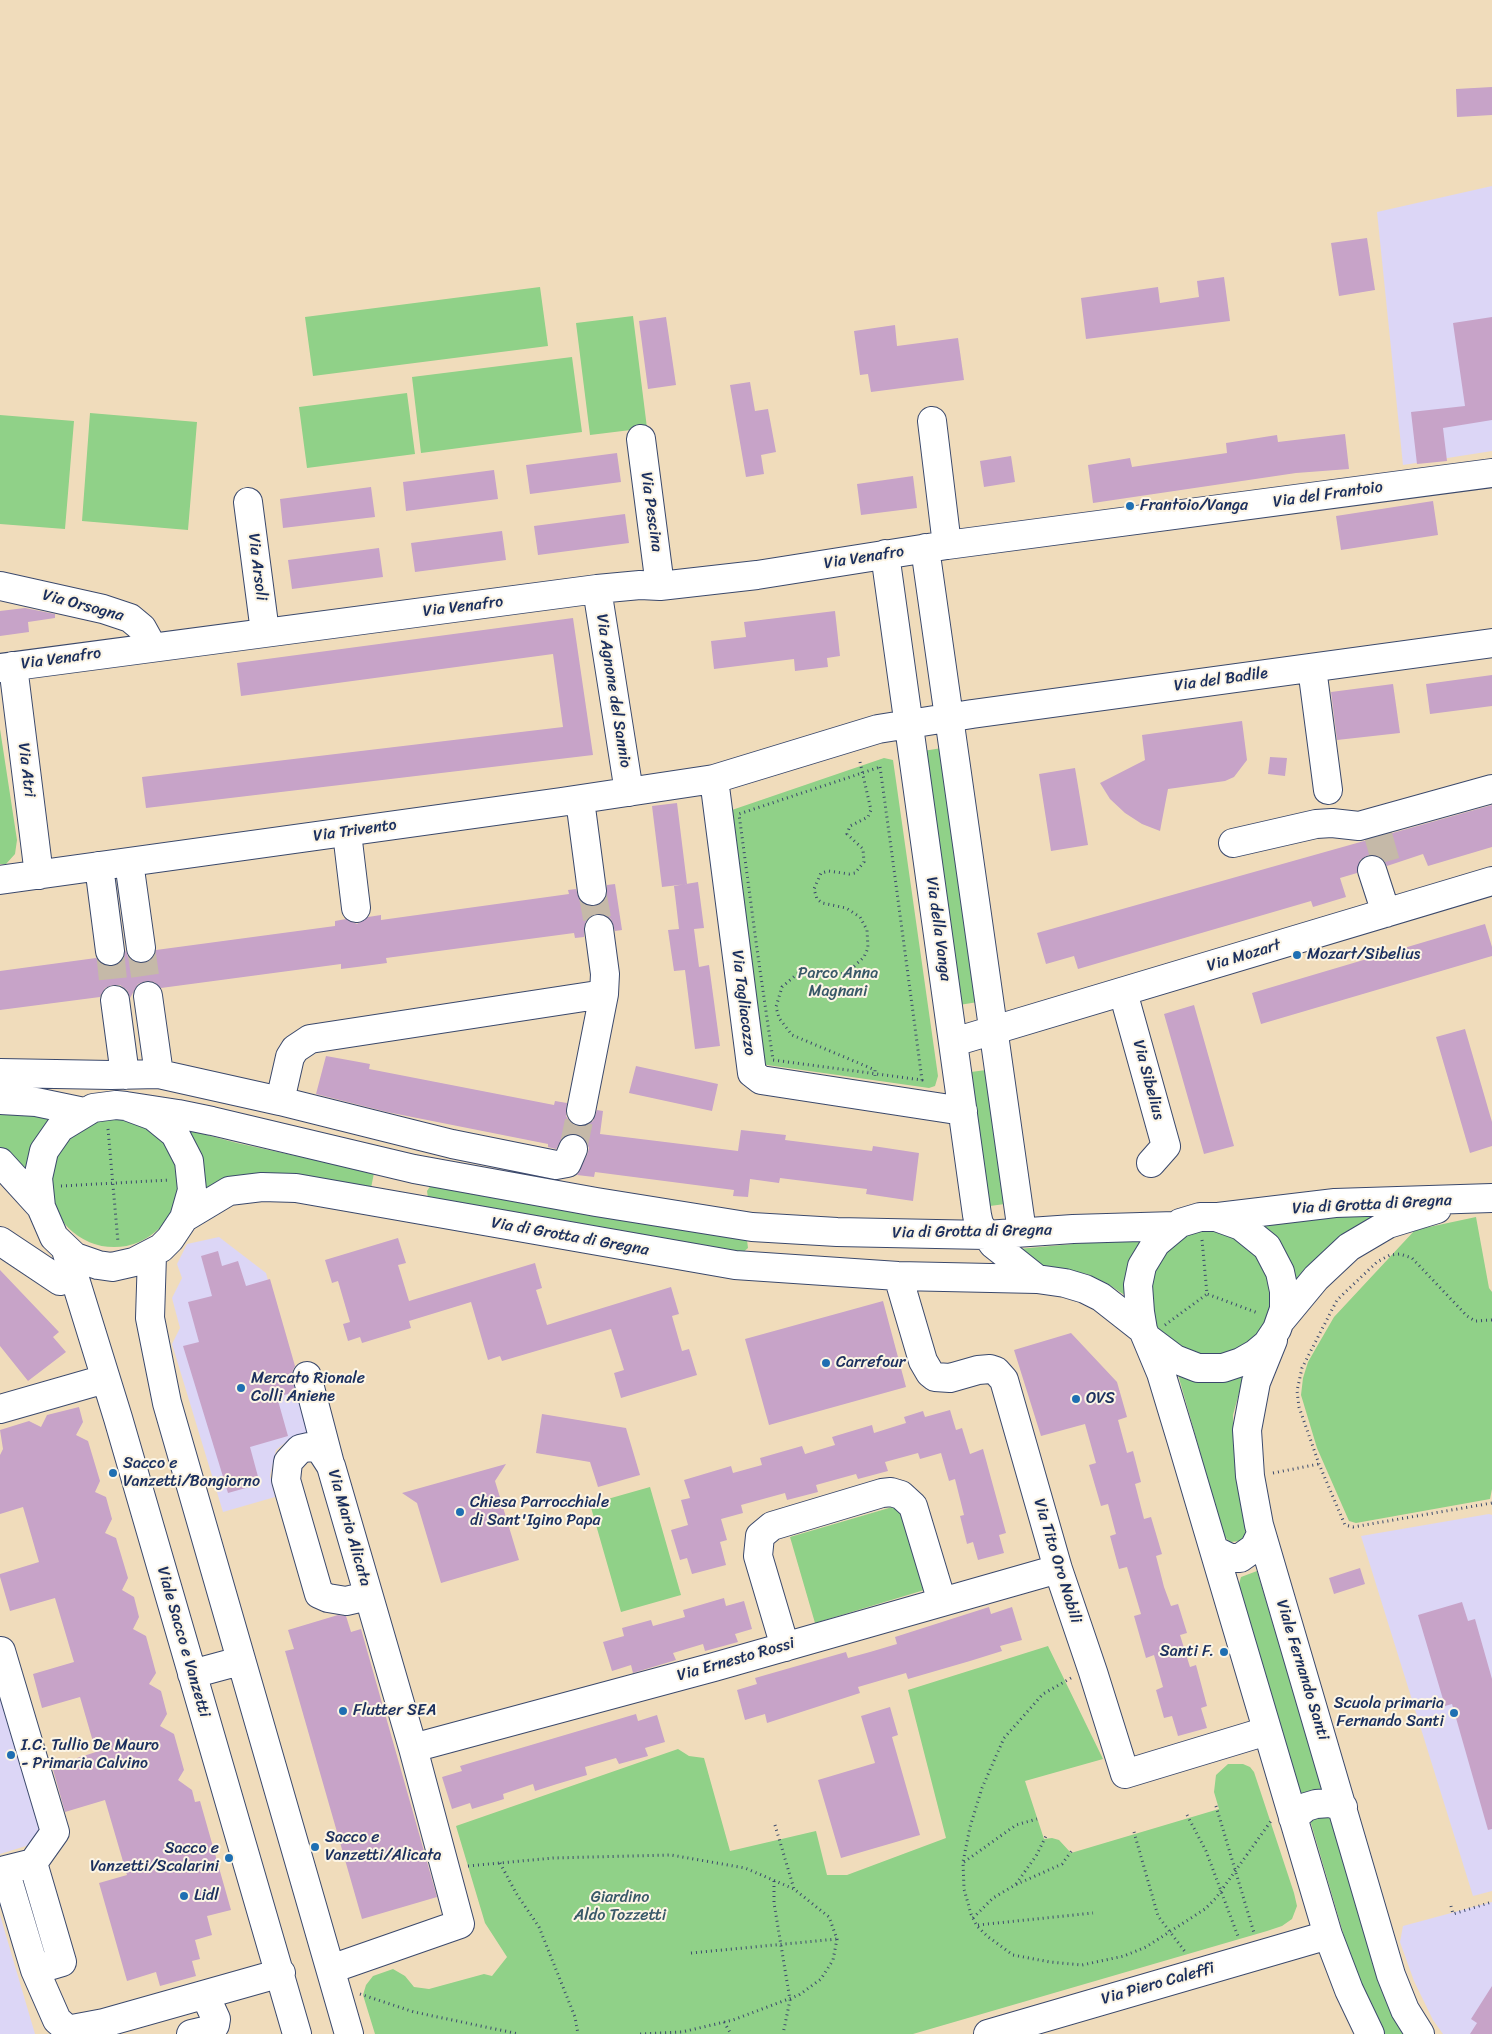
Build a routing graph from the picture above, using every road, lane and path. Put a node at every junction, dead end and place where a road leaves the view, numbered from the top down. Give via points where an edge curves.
1 (932, 421) dead end
2 (641, 439) dead end
3 (1492, 473) edge
4 (248, 502) dead end
5 (936, 546) junction
6 (885, 554) junction
7 (0, 586) edge
8 (660, 586) junction
9 (596, 590) junction
10 (265, 632) junction
11 (1492, 643) edge
12 (152, 646) junction
13 (6, 667) edge
14 (1312, 668) junction
15 (949, 718) junction
16 (908, 725) junction
17 (766, 762) joint
18 (860, 762) dead end
19 (863, 773) junction
20 (714, 778) junction
21 (1492, 789) edge
22 (1328, 790) dead end
23 (629, 792) junction
24 (580, 800) junction
25 (347, 833) junction
26 (1233, 843) dead end
27 (129, 862) junction
28 (99, 866) junction
29 (1380, 868) tunnel mouth
30 (39, 874) junction
31 (0, 880) edge
32 (1492, 881) edge
33 (592, 891) tunnel mouth
34 (356, 908) dead end
35 (1392, 911) junction
36 (599, 929) tunnel mouth
37 (1123, 992) junction
38 (604, 994) junction
39 (148, 996) tunnel mouth
40 (116, 1000) tunnel mouth
41 (995, 1031) junction
42 (954, 1042) junction
43 (0, 1073) edge
44 (159, 1074) junction
45 (125, 1075) junction
46 (874, 1086) junction
47 (0, 1100) edge
48 (280, 1101) junction
49 (105, 1108) junction
50 (581, 1111) tunnel mouth
51 (963, 1111) junction
52 (452, 1144) junction
53 (568, 1157) dead end
54 (0, 1162) edge
55 (1151, 1163) dead end
56 (414, 1168) junction
57 (445, 1174) junction
58 (178, 1180) dead end
59 (112, 1183) junction
60 (59, 1186) dead end
61 (1485, 1201) edge
62 (41, 1207) junction
63 (406, 1207) junction
64 (184, 1218) junction
65 (1175, 1226) junction
66 (769, 1228) junction
67 (1209, 1228) junction
68 (1022, 1232) junction
69 (986, 1235) junction
70 (0, 1241) edge
71 (66, 1250) junction
72 (152, 1255) junction
73 (121, 1265) junction
74 (764, 1267) junction
75 (898, 1276) junction
76 (74, 1277) junction
77 (1037, 1279) junction
78 (1207, 1294) junction
79 (1492, 1320) edge
80 (1274, 1321) junction
81 (1149, 1333) junction
82 (307, 1376) dead end
83 (105, 1379) junction
84 (2, 1405) edge
85 (1319, 1464) junction
86 (331, 1466) junction
87 (1270, 1474) dead end
88 (1492, 1503) edge
89 (1261, 1534) junction
90 (1214, 1550) junction
91 (1058, 1569) junction
92 (368, 1596) junction
93 (942, 1602) junction
94 (785, 1646) junction
95 (1, 1651) edge
96 (240, 1661) junction
97 (1093, 1672) junction
98 (192, 1674) junction
99 (1267, 1731) junction
100 (413, 1748) junction
101 (1216, 1806) dead end
102 (1343, 1806) junction
103 (1187, 1815) dead end
104 (1284, 1818) junction
105 (1037, 1819) dead end
106 (775, 1825) dead end
107 (1134, 1832) dead end
108 (1046, 1836) dead end
109 (1073, 1849) dead end
110 (963, 1862) junction
111 (500, 1863) junction
112 (1236, 1870) junction
113 (446, 1871) junction
114 (774, 1881) junction
115 (1015, 1885) junction
116 (794, 1890) junction
117 (1221, 1891) junction
118 (1492, 1902) edge
119 (1450, 1906) dead end
120 (1093, 1914) dead end
121 (973, 1918) junction
122 (977, 1926) junction
123 (1169, 1933) junction
124 (1328, 1935) junction
125 (1255, 1938) dead end
126 (838, 1939) junction
127 (1240, 1942) dead end
128 (782, 1944) junction
129 (691, 1953) dead end
130 (1192, 1957) dead end
131 (281, 1973) junction
132 (333, 1977) junction
133 (205, 1995) junction
134 (790, 2000) junction
135 (724, 2022) junction
136 (103, 2028) edge
137 (192, 2034) edge
138 (297, 2034) edge
139 (349, 2034) edge
140 (519, 2034) edge
141 (578, 2034) edge
142 (640, 2034) edge
143 (659, 2034) edge
144 (732, 2034) edge
145 (783, 2034) edge
146 (988, 2034) edge
147 (1370, 2034) edge
148 (1420, 2034) edge

1 - 5 street
2 - 8 street, Via Pescina
3 - 5 street, Via del Frantoio
4 - 10 street, Via Arsoli
5 - 6 street, Via Venafro
5 - 15 street
6 - 8 street, Via Venafro via 757,575
6 - 16 street, Via della Vanga
7 - 12 street, Via Orsogna via 130,618 142,628
8 - 9 street, Via Venafro
9 - 10 street, Via Venafro
9 - 23 street, Via Agnone del Sannio
10 - 12 street, Via Venafro
11 - 14 street, Via del Badile
12 - 13 street, Via Venafro
13 - 30 street, Via Atri
14 - 15 street, Via del Badile
14 - 22 street
15 - 16 street, Via del Badile
15 - 41 street
16 - 17 street, Via del Badile via 864,732
16 - 42 street, Via della Vanga
17 - 20 street, Via Trivento
18 - 19 path
19 - 46 path via 880,767 922,1080
19 - 46 path via 739,814 773,1060
19 - 46 path via 871,810 868,817 850,826 847,834 863,849 864,862 856,873 821,873 814,889 822,903 854,913 867,930 868,948 857,966 841,974 811,971 797,974 782,987 776,1007 779,1018 792,1035 875,1070
20 - 23 street, Via Trivento
20 - 46 street, Via Tagliacozzo via 752,1073 761,1080
21 - 26 street via 1369,831 1332,822
23 - 24 street, Via Trivento
24 - 25 street, Via Trivento
24 - 33 street
25 - 27 street, Via Trivento
25 - 34 street
27 - 28 street, Via Trivento
27 - 28 street via 140,940 108,943
28 - 30 street, Via Trivento
29 - 35 street
30 - 31 street, Via Trivento
32 - 35 street, Via Mozart
35 - 37 street, Via Mozart
36 - 38 street via 605,974
37 - 41 street, Via Mozart
37 - 55 street, Via Sibelius via 1166,1146
38 - 48 street via 310,1039 295,1049 290,1057
38 - 50 street
39 - 44 street
40 - 45 street
41 - 42 street, Via Mozart
41 - 68 street
42 - 51 street, Via della Vanga
43 - 45 street
44 - 45 street
44 - 48 street
46 - 51 street, Via Tagliacozzo
47 - 49 street, Via di Grotta di Gregna
48 - 52 street
49 - 56 street, Via di Grotta di Gregna via 212,1120
49 - 59 path
49 - 62 street, Via di Grotta di Gregna via 60,1128 44,1151 38,1178
49 - 64 street, Via di Grotta di Gregna via 153,1116 165,1123 183,1146 192,1182
51 - 69 street, Via della Vanga via 977,1215
52 - 53 street
52 - 57 street
54 - 62 street, Via di Grotta di Gregna
56 - 57 street, Via di Grotta di Gregna
56 - 63 street
57 - 66 street, Via di Grotta di Gregna via 651,1211
58 - 59 path
59 - 60 path
59 - 73 path
61 - 67 street, Via di Grotta di Gregna via 1335,1203
61 - 80 street, Via di Grotta di Gregna via 1388,1224 1366,1236 1329,1264
62 - 71 street, Via di Grotta di Gregna via 54,1237
63 - 64 street, Via di Grotta di Gregna via 296,1188 251,1187 229,1191
63 - 74 street, Via di Grotta di Gregna via 710,1262
64 - 72 street, Via di Grotta di Gregna via 170,1239
65 - 67 street, Via di Grotta di Gregna via 1192,1218
65 - 68 street, Via di Grotta di Gregna
65 - 81 street via 1156,1243 1142,1266 1138,1294
66 - 69 street, Via di Grotta di Gregna
66 - 74 street
67 - 78 path
67 - 80 street via 1252,1233 1272,1254 1283,1283 1285,1299
68 - 69 street, Via di Grotta di Gregna
69 - 77 street, Via della Vanga via 1001,1252
70 - 76 street via 60,1281
71 - 73 street, Via di Grotta di Gregna via 98,1265
71 - 76 street, Viale Sacco e Vanzetti
72 - 73 street, Via di Grotta di Gregna
72 - 96 street via 150,1318 154,1344 167,1403
74 - 75 street, Via di Grotta di Gregna
75 - 77 street, Via di Grotta di Gregna
75 - 91 street, Via Tito Oro Nobili via 923,1361 930,1373 935,1377 950,1378 990,1369 1004,1380
76 - 83 street, Viale Sacco e Vanzetti
77 - 81 street, Via di Grotta di Gregna via 1093,1292
78 - 80 path
78 - 81 path
79 - 85 path via 1475,1322 1467,1316 1412,1258 1390,1255 1377,1262 1337,1300 1302,1368 1297,1391 1299,1407
80 - 81 street, Via di Grotta di Gregna via 1267,1344 1241,1362 1223,1368 1198,1368 1186,1364 1167,1354
80 - 89 street, Viale Fernando Santi via 1256,1382 1248,1424 1250,1476
81 - 90 street
82 - 86 street
83 - 84 street
83 - 98 street, Viale Sacco e Vanzetti
85 - 87 path
85 - 88 path via 1340,1516 1349,1526
86 - 92 street, Via Mario Alicata
86 - 92 street, Via Mario Alicata via 320,1449 308,1448 296,1452 286,1469 312,1575 319,1594 328,1598 346,1601
89 - 90 street via 1254,1548 1240,1558 1225,1557
89 - 102 street, Viale Fernando Santi
90 - 99 street
91 - 93 street, Via Ernesto Rossi
91 - 97 street, Via Tito Oro Nobili
92 - 100 street, Via Mario Alicata
93 - 94 street, Via Ernesto Rossi
93 - 94 street via 913,1506 901,1494 882,1492 772,1526 760,1536 758,1556
94 - 100 street, Via Ernesto Rossi
95 - 136 street via 55,1832 33,1863 5,1870 34,1970 57,2020 72,2029
96 - 98 street
96 - 132 street
97 - 99 street, Via Tito Oro Nobili via 1125,1774
97 - 110 path via 1065,1680 1043,1694 1004,1738 982,1788
98 - 131 street, Viale Sacco e Vanzetti
99 - 104 street
100 - 113 street, Via Mario Alicata
101 - 112 path
102 - 104 street via 1316,1804
102 - 148 street, Viale Fernando Santi via 1391,1975
103 - 117 path via 1206,1851
104 - 112 path
104 - 124 street
105 - 110 path via 1016,1825
106 - 116 path
107 - 123 path via 1158,1916
108 - 115 path
109 - 115 path via 1062,1864
110 - 121 path via 964,1889
111 - 113 path
111 - 114 path via 553,1858 672,1855 745,1868
111 - 141 path via 539,1927 572,2008
112 - 117 path
112 - 125 path
113 - 132 street, Via Mario Alicata via 460,1924
114 - 116 path
114 - 128 path via 774,1903
115 - 121 path via 993,1898
116 - 126 path via 829,1917
117 - 123 path via 1205,1909
117 - 127 path
118 - 119 path via 1453,1914
120 - 122 path
121 - 122 path
122 - 123 path via 1013,1955 1082,1965 1124,1956
123 - 130 path via 1183,1952
124 - 146 street, Via Piero Caleffi
124 - 147 street via 1345,1982
126 - 128 path
126 - 134 path via 833,1960 821,1979
128 - 129 path
128 - 134 path
131 - 133 street
131 - 138 street, Viale Sacco e Vanzetti
132 - 139 street
132 - 140 path via 414,2012
133 - 136 street
133 - 137 street via 216,2019 215,2025
134 - 135 path
134 - 145 path
135 - 143 path
135 - 144 path
142 - 143 path

